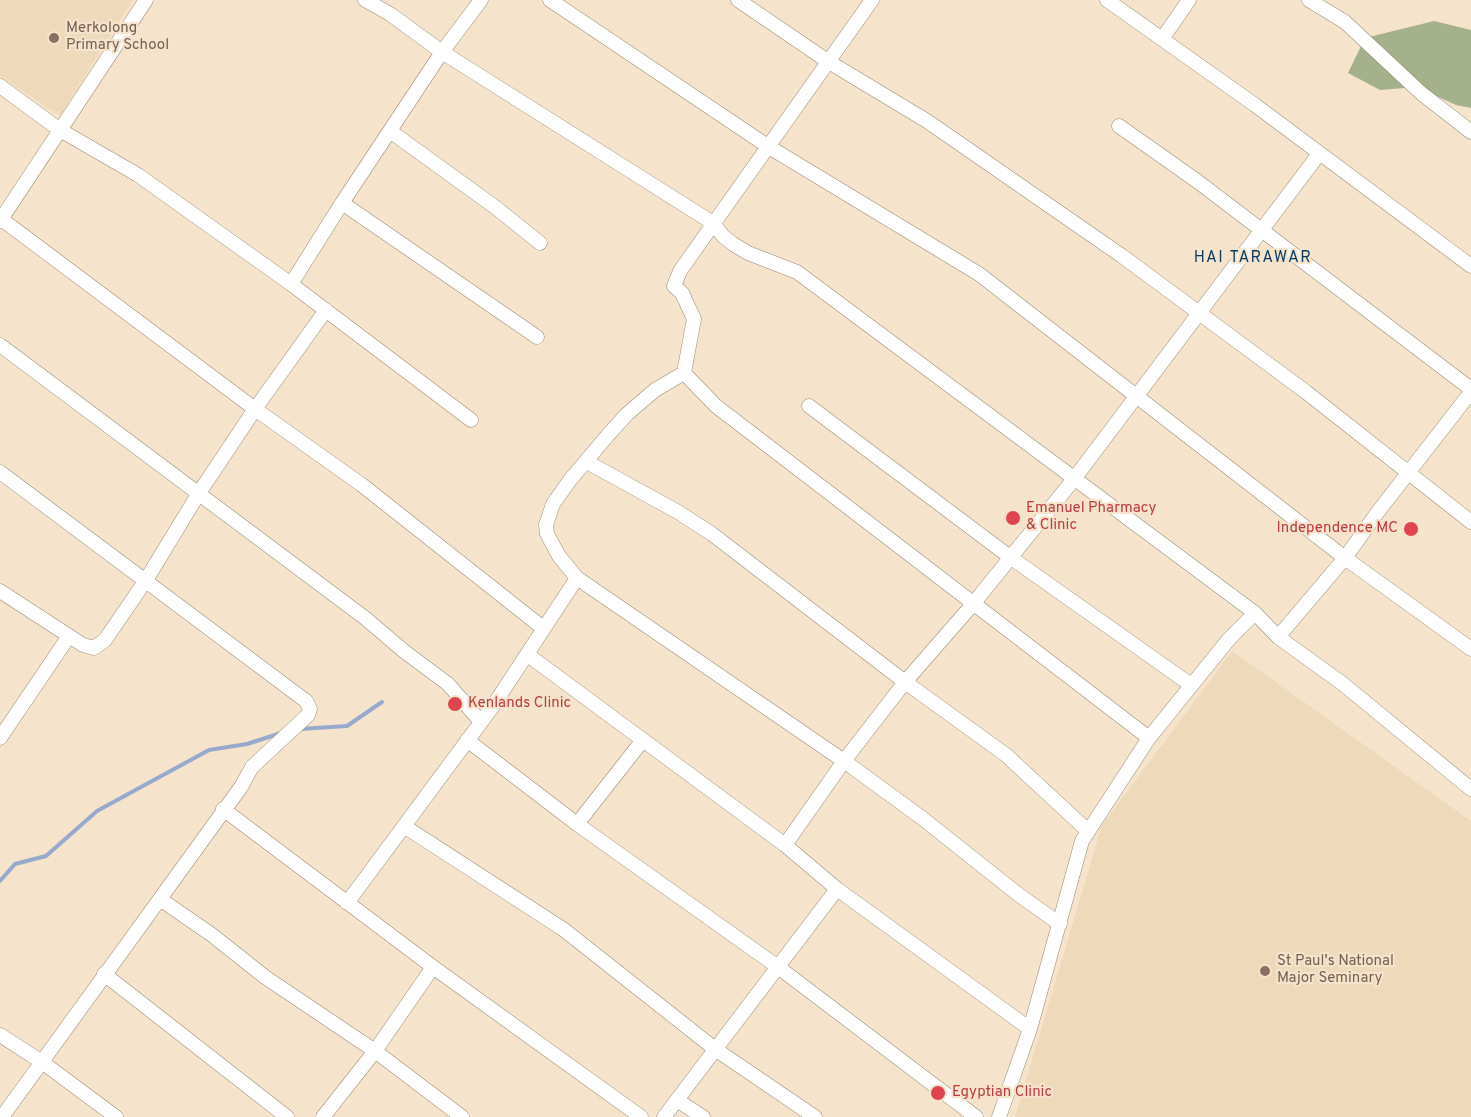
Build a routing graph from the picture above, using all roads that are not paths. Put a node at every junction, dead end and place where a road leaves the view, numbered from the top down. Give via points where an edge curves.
1 (146, 0) edge
2 (365, 0) edge
3 (481, 0) edge
4 (550, 0) edge
5 (738, 0) edge
6 (872, 0) edge
7 (1107, 0) edge
8 (1189, 0) edge
9 (1309, 0) edge
10 (1162, 39) junction
11 (442, 51) junction
12 (829, 62) junction
13 (0, 86) edge
14 (1119, 126) dead end
15 (60, 130) junction
16 (390, 131) junction
17 (1471, 132) edge
18 (769, 147) junction
19 (1319, 154) junction
20 (342, 203) junction
21 (0, 219) edge
22 (713, 223) junction
23 (1261, 230) junction
24 (540, 243) dead end
25 (1471, 266) edge
26 (291, 284) junction
27 (326, 310) junction
28 (1198, 313) junction
29 (537, 337) dead end
30 (0, 345) edge
31 (684, 373) junction
32 (1471, 390) edge
33 (1136, 397) junction
34 (809, 406) dead end
35 (255, 409) junction
36 (471, 420) dead end
37 (587, 462) junction
38 (0, 472) edge
39 (1408, 474) junction
40 (1074, 479) junction
41 (199, 494) junction
42 (1471, 522) edge
43 (1010, 557) junction
44 (1345, 558) junction
45 (577, 578) junction
46 (146, 580) junction
47 (0, 591) edge
48 (973, 604) junction
49 (1255, 613) junction
50 (543, 628) junction
51 (69, 636) junction
52 (1278, 637) junction
53 (1471, 649) edge
54 (528, 655) junction
55 (905, 682) junction
56 (1191, 686) junction
57 (481, 722) junction
58 (4, 724) edge
59 (0, 738) edge
60 (1149, 738) junction
61 (467, 740) junction
62 (643, 740) junction
63 (844, 761) junction
64 (1471, 789) edge
65 (224, 809) junction
66 (577, 824) junction
67 (404, 826) junction
68 (1088, 831) junction
69 (785, 845) junction
70 (837, 889) junction
71 (160, 899) junction
72 (347, 903) junction
73 (1060, 924) junction
74 (433, 967) junction
75 (778, 967) junction
76 (104, 974) junction
77 (1030, 1029) junction
78 (0, 1035) edge
79 (715, 1049) junction
80 (375, 1051) junction
81 (42, 1062) junction
82 (677, 1100) junction
83 (2, 1117) edge
84 (116, 1117) edge
85 (287, 1117) edge
86 (323, 1117) edge
87 (462, 1117) edge
88 (641, 1117) edge
89 (664, 1117) edge
90 (703, 1117) edge
91 (815, 1117) edge
92 (976, 1117) edge
93 (999, 1117) edge

1 - 15 street
2 - 11 street
3 - 11 street
4 - 18 street
5 - 12 street
6 - 12 street
7 - 10 street
8 - 10 street
9 - 17 street via 1345,22 1421,93
10 - 19 street
11 - 16 street
11 - 22 street
12 - 18 street
12 - 28 street via 927,121 1045,201
13 - 15 street
14 - 23 street
15 - 21 street
15 - 26 street via 138,175
16 - 20 street
16 - 24 street
18 - 22 street
18 - 33 street via 979,274
19 - 23 street
19 - 25 street
20 - 26 street
20 - 29 street
21 - 35 street
22 - 31 street via 674,286 682,293 694,319
22 - 40 street via 723,236 748,252 797,272
23 - 28 street
23 - 32 street
26 - 27 street
27 - 35 street
27 - 36 street
28 - 33 street
28 - 39 street via 1306,392
30 - 41 street
31 - 37 street via 655,390 627,414
31 - 48 street via 716,406
32 - 39 street
33 - 40 street
33 - 44 street
34 - 43 street
35 - 41 street
35 - 50 street via 362,485
37 - 45 street via 553,504 546,525 559,556
37 - 55 street via 712,534
38 - 46 street
39 - 42 street
39 - 44 street
40 - 43 street
40 - 49 street
41 - 46 street
41 - 57 street via 448,684
43 - 48 street
43 - 56 street
44 - 52 street
44 - 53 street
45 - 50 street
45 - 63 street
46 - 51 street via 105,640 94,648
46 - 65 street via 306,701 310,709 308,716 252,767
47 - 51 street
48 - 55 street
48 - 60 street
49 - 52 street
49 - 56 street
50 - 54 street
51 - 58 street
52 - 64 street via 1343,684
54 - 57 street
54 - 62 street
55 - 63 street
55 - 68 street via 1006,754
56 - 60 street
57 - 61 street
58 - 59 street
60 - 68 street
61 - 66 street
61 - 67 street
62 - 66 street
62 - 69 street
63 - 69 street
63 - 73 street
65 - 71 street
65 - 72 street
66 - 75 street
67 - 72 street
67 - 79 street via 563,929
68 - 73 street
69 - 70 street
70 - 75 street
70 - 77 street
71 - 76 street
71 - 80 street via 265,977
72 - 74 street
73 - 77 street
74 - 80 street
74 - 88 street
75 - 79 street
75 - 92 street
76 - 81 street
76 - 85 street
77 - 93 street
78 - 81 street
79 - 82 street
79 - 91 street
80 - 86 street
80 - 87 street
81 - 83 street
81 - 84 street
82 - 89 street
82 - 90 street

